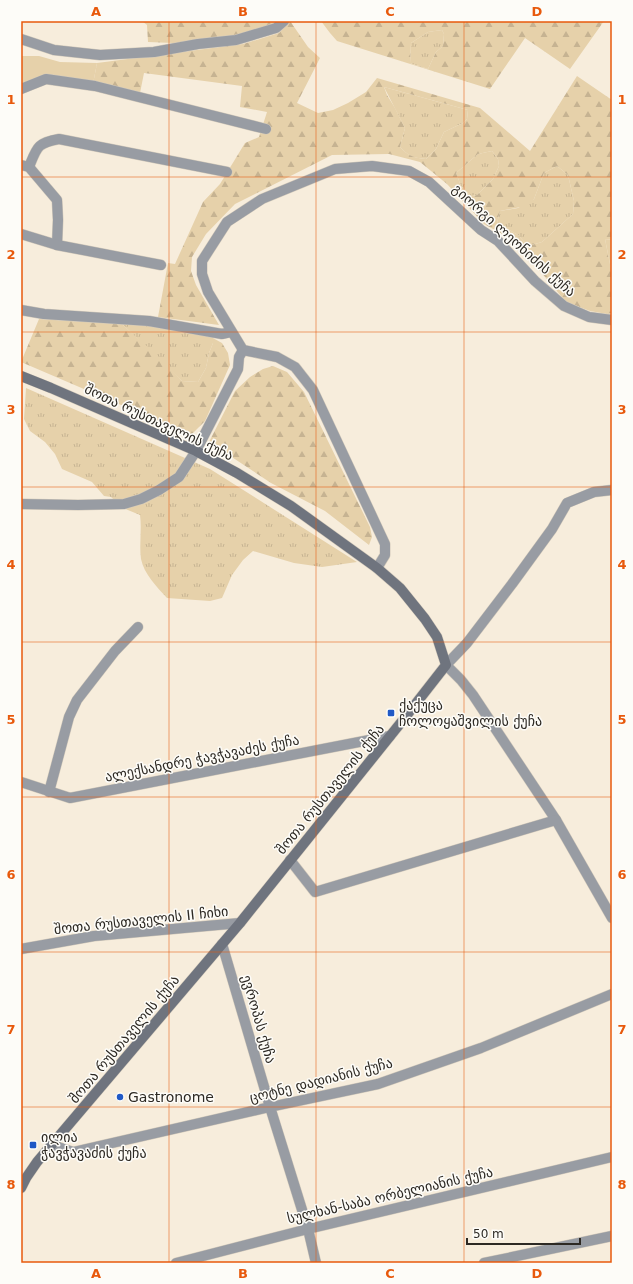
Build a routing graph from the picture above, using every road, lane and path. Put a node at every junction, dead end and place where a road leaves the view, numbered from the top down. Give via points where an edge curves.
1 (284, 21) edge
2 (21, 39) edge
3 (21, 88) edge
4 (266, 129) dead end
5 (25, 166) edge
6 (227, 172) dead end
7 (21, 234) edge
8 (57, 245) junction
9 (162, 265) dead end
10 (21, 310) edge
11 (612, 320) edge
12 (231, 332) junction
13 (243, 350) junction
14 (21, 376) edge
15 (196, 451) junction
16 (612, 490) edge
17 (21, 504) edge
18 (377, 568) junction
19 (138, 627) dead end
20 (446, 665) junction
21 (390, 736) junction
22 (21, 782) edge
23 (49, 792) junction
24 (556, 820) junction
25 (290, 860) junction
26 (612, 918) edge
27 (240, 923) junction
28 (222, 944) junction
29 (21, 949) edge
30 (612, 994) edge
31 (270, 1107) junction
32 (52, 1145) junction
33 (612, 1156) edge
34 (24, 1178) edge
35 (21, 1188) edge
36 (308, 1229) junction
37 (612, 1236) edge
38 (176, 1263) edge
39 (316, 1263) edge
40 (484, 1263) edge

1 - 2 street via 276,28 236,40 154,52 100,55 54,50
3 - 4 street via 46,79 96,86
5 - 6 street via 39,145 59,139
5 - 8 street via 57,200
7 - 8 street
8 - 9 street
10 - 12 street via 44,314 149,321 222,334
11 - 12 street, გიორგი ლეონიძის ქუჩა via 589,317 564,306 535,281 498,241 481,230 429,182 408,171 372,166 335,169 262,199 227,222 202,261 202,274 208,292
12 - 13 street, გიორგი ლეონიძის ქუჩა
13 - 15 street via 239,357 238,369
13 - 18 street via 277,357 295,367 313,390 385,544 385,555
14 - 15 main road, შოთა რუსთაველის ქუჩა
15 - 17 street via 178,477 141,499 107,505
15 - 18 main road, შოთა რუსთაველის ქუჩა via 291,506
16 - 20 street via 594,492 567,503 552,529 512,584 467,643
18 - 20 main road, შოთა რუსთაველის ქუჩა via 400,588 425,619 436,636
19 - 23 street via 115,651 77,700 69,717
20 - 21 main road, შოთა რუსთაველის ქუჩა
20 - 24 street via 472,694
21 - 23 street, ალექსანდრე ჭავჭავაძეს ქუჩა via 70,798
21 - 25 main road, შოთა რუსთაველის ქუჩა
22 - 23 street, ალექსანდრე ჭავჭავაძეს ქუჩა
24 - 25 street via 315,892
24 - 26 street
25 - 27 main road, შოთა რუსთაველის ქუჩა
27 - 28 main road, შოთა რუსთაველის ქუჩა
27 - 29 street, შოთა რუსთაველის II ჩიხი via 94,936
28 - 31 street, ევროპას ქუჩა
28 - 32 main road, შოთა რუსთაველის ქუჩა
30 - 31 street, ცოტნე დადიანის ქუჩა via 481,1048 378,1084
31 - 32 street, ცოტნე დადიანის ქუჩა via 73,1152
31 - 36 street, ევროპას ქუჩა
32 - 34 main road, შოთა რუსთაველის ქუჩა
33 - 36 street, სულხან-საბა ორბელიანის ქუჩა
34 - 35 main road, შოთა რუსთაველის ქუჩა
36 - 38 street, სულხან-საბა ორბელიანის ქუჩა
36 - 39 street, ევროპას ქუჩა
37 - 40 street

